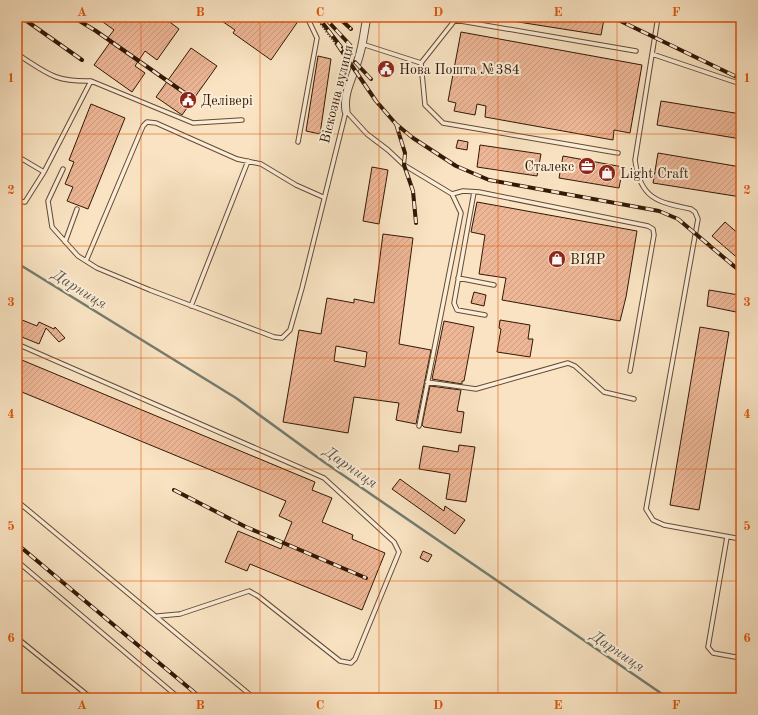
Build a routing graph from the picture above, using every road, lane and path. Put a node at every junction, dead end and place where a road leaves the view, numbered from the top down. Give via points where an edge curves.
1 (306, 17) edge
2 (316, 17) edge
3 (367, 17) edge
4 (658, 17) edge
5 (362, 44) junction
6 (636, 51) dead end
7 (17, 54) edge
8 (652, 54) junction
9 (421, 63) junction
10 (352, 75) junction
11 (91, 81) junction
12 (741, 84) edge
13 (346, 111) junction
14 (242, 120) dead end
15 (298, 142) dead end
16 (618, 153) dead end
17 (17, 156) edge
18 (248, 161) junction
19 (63, 169) dead end
20 (44, 172) junction
21 (474, 192) junction
22 (452, 194) junction
23 (323, 197) junction
24 (17, 201) edge
25 (77, 209) dead end
26 (65, 242) junction
27 (86, 261) junction
28 (458, 278) junction
29 (494, 285) dead end
30 (192, 306) junction
31 (485, 315) dead end
32 (17, 344) edge
33 (630, 370) dead end
34 (427, 382) junction
35 (634, 399) dead end
36 (419, 426) dead end
37 (17, 501) edge
38 (727, 537) junction
39 (741, 539) edge
40 (17, 562) edge
41 (158, 616) junction
42 (17, 638) edge
43 (741, 658) edge
44 (91, 698) edge
45 (179, 698) edge
46 (254, 698) edge

1 - 15 lane via 317,38
2 - 10 path via 342,53
3 - 5 street, Віскозна вулиця
4 - 8 lane
5 - 9 lane
5 - 10 street, Віскозна вулиця
6 - 9 lane via 455,20
7 - 11 lane via 58,79 72,82
8 - 12 lane
8 - 38 lane via 635,160 637,174 651,197 664,204 691,209 698,219 646,509 653,520 664,525
9 - 16 lane via 425,105 444,123
10 - 13 street, Віскозна вулиця via 344,104
11 - 14 lane via 193,123
11 - 20 lane
13 - 22 lane via 367,134 404,165
13 - 23 lane, Віскозна вулиця
17 - 20 lane
18 - 23 lane via 261,164 296,185
18 - 27 lane via 237,159 156,123 147,122 143,126
18 - 30 lane
19 - 26 lane via 48,201 52,227
20 - 24 lane via 29,198 25,202
21 - 22 lane
21 - 28 lane
21 - 33 lane via 653,229
22 - 34 lane via 461,212
23 - 30 lane, Віскозна вулиця via 290,330 282,338
25 - 26 lane
26 - 27 lane
27 - 30 lane via 97,268
28 - 29 lane
28 - 31 lane via 455,307 461,311
32 - 41 lane via 324,478 394,542 399,552 355,659 351,663 340,661 253,592 244,592 180,614
34 - 35 lane via 476,389 568,363 575,366 604,392
34 - 36 lane
37 - 41 lane
38 - 39 lane
38 - 43 lane via 708,648 713,653
40 - 45 lane
41 - 46 lane
42 - 44 lane

